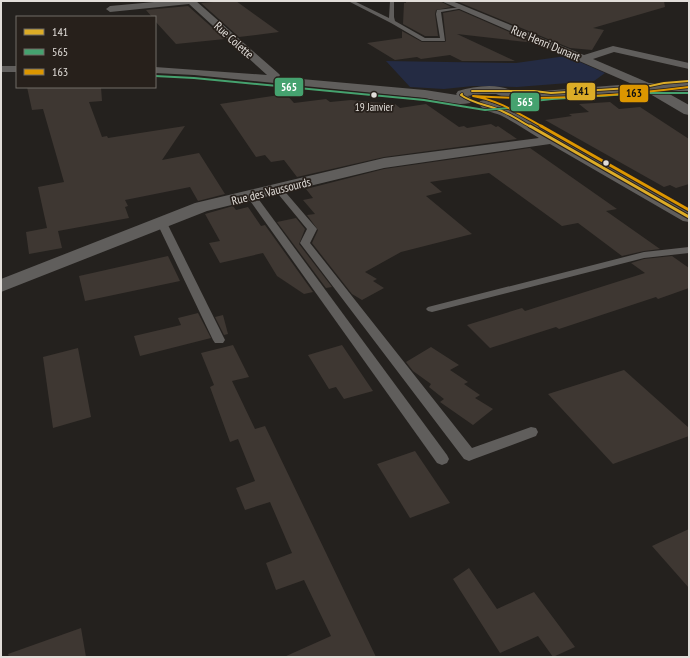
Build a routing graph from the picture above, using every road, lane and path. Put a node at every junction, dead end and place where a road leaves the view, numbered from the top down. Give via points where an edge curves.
1 (191, 1) edge
2 (350, 1) edge
3 (392, 1) edge
4 (445, 1) edge
5 (462, 8) junction
6 (110, 9) dead end
7 (393, 22) junction
8 (584, 59) junction
9 (689, 66) edge
10 (1, 69) edge
11 (16, 69) edge
12 (156, 70) edge
13 (270, 79) junction
14 (689, 81) edge
15 (645, 87) junction
16 (689, 87) edge
17 (464, 97) junction
18 (506, 101) junction
19 (689, 111) edge
20 (553, 139) junction
21 (278, 189) junction
22 (251, 196) junction
23 (689, 217) edge
24 (162, 223) junction
25 (689, 250) edge
26 (1, 286) edge
27 (432, 309) dead end
28 (220, 340) dead end
29 (531, 432) dead end
30 (442, 459) dead end

1 - 6 street
1 - 13 street, Rue Colette via 274,75
2 - 7 lane
3 - 7 lane
4 - 5 street, Rue Henri Dunant
5 - 7 lane via 439,11 443,40 424,40
5 - 8 street, Rue Henri Dunant
8 - 9 street via 613,48
8 - 15 street, Rue Henri Dunant
10 - 11 street
12 - 13 street
13 - 17 street via 444,98
14 - 15 street
15 - 16 street
15 - 18 street via 551,93
15 - 19 street, Rue Henri Dunant
17 - 18 street via 483,90
17 - 18 street via 493,109
18 - 20 street
20 - 21 street, Rue des Vaussourds via 384,163
20 - 23 street
21 - 22 street, Rue des Vaussourds
21 - 29 lane via 312,229 305,243 469,455
22 - 24 street, Rue des Vaussourds via 201,208
22 - 30 lane
24 - 26 street, Rue des Vaussourds
24 - 28 lane
25 - 27 lane via 644,255

